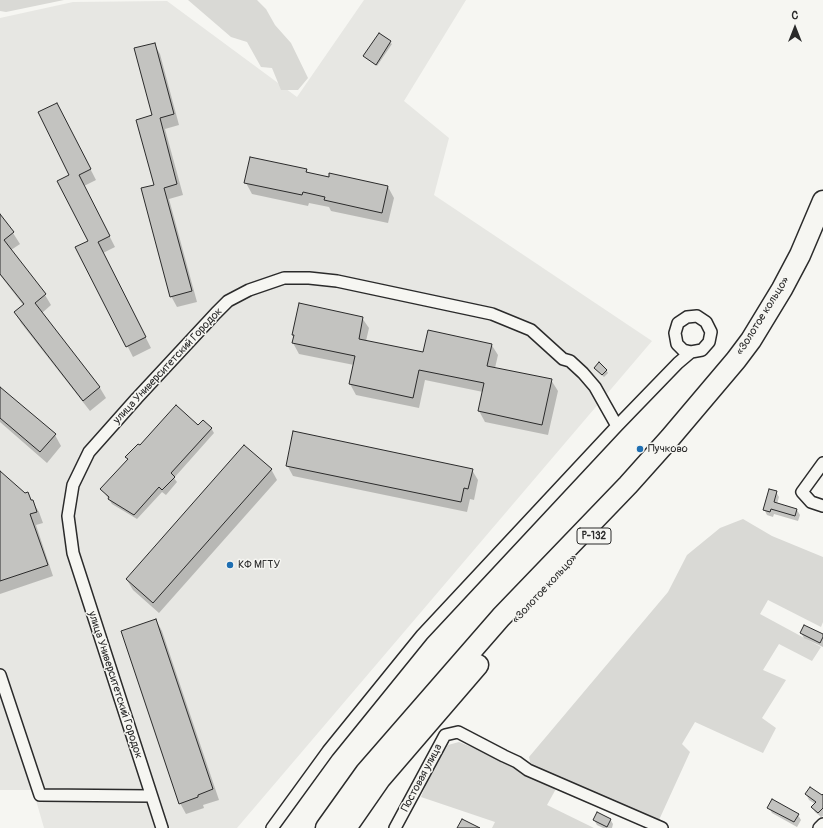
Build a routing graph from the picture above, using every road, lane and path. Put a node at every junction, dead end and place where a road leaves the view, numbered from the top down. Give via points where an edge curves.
1 (823, 201) edge
2 (823, 231) edge
3 (677, 344) junction
4 (691, 352) junction
5 (678, 363) junction
6 (617, 426) junction
7 (823, 463) edge
8 (823, 506) edge
9 (0, 675) edge
10 (152, 796) junction
11 (823, 824) edge
12 (162, 828) edge
13 (272, 828) edge
14 (326, 828) edge
15 (346, 828) edge
16 (395, 828) edge
17 (662, 828) edge
18 (819, 828) edge

1 - 14 highway, «Золотое кольцо» / Р-132 via 800,255 752,340 628,485 501,617 366,772
2 - 15 highway, «Золотое кольцо» / Р-132 via 775,326 747,366 699,424 512,624 380,779
3 - 4 street via 683,350
3 - 4 street via 675,334 678,323 686,317 697,316 706,322 711,332 709,342 702,350
3 - 5 street
4 - 5 street
5 - 6 street
6 - 10 street, улица Университетский Городок via 595,388 570,361 563,359 531,330 492,314 337,280 309,278 284,278 249,290 228,301 89,452 73,485 68,516 73,553
6 - 13 street via 422,635 328,750
7 - 8 street via 802,492 811,502
9 - 10 street via 40,795
10 - 12 street, улица Университетский Городок
11 - 18 street
16 - 17 street, Постовая улица via 445,735 458,732 528,770

